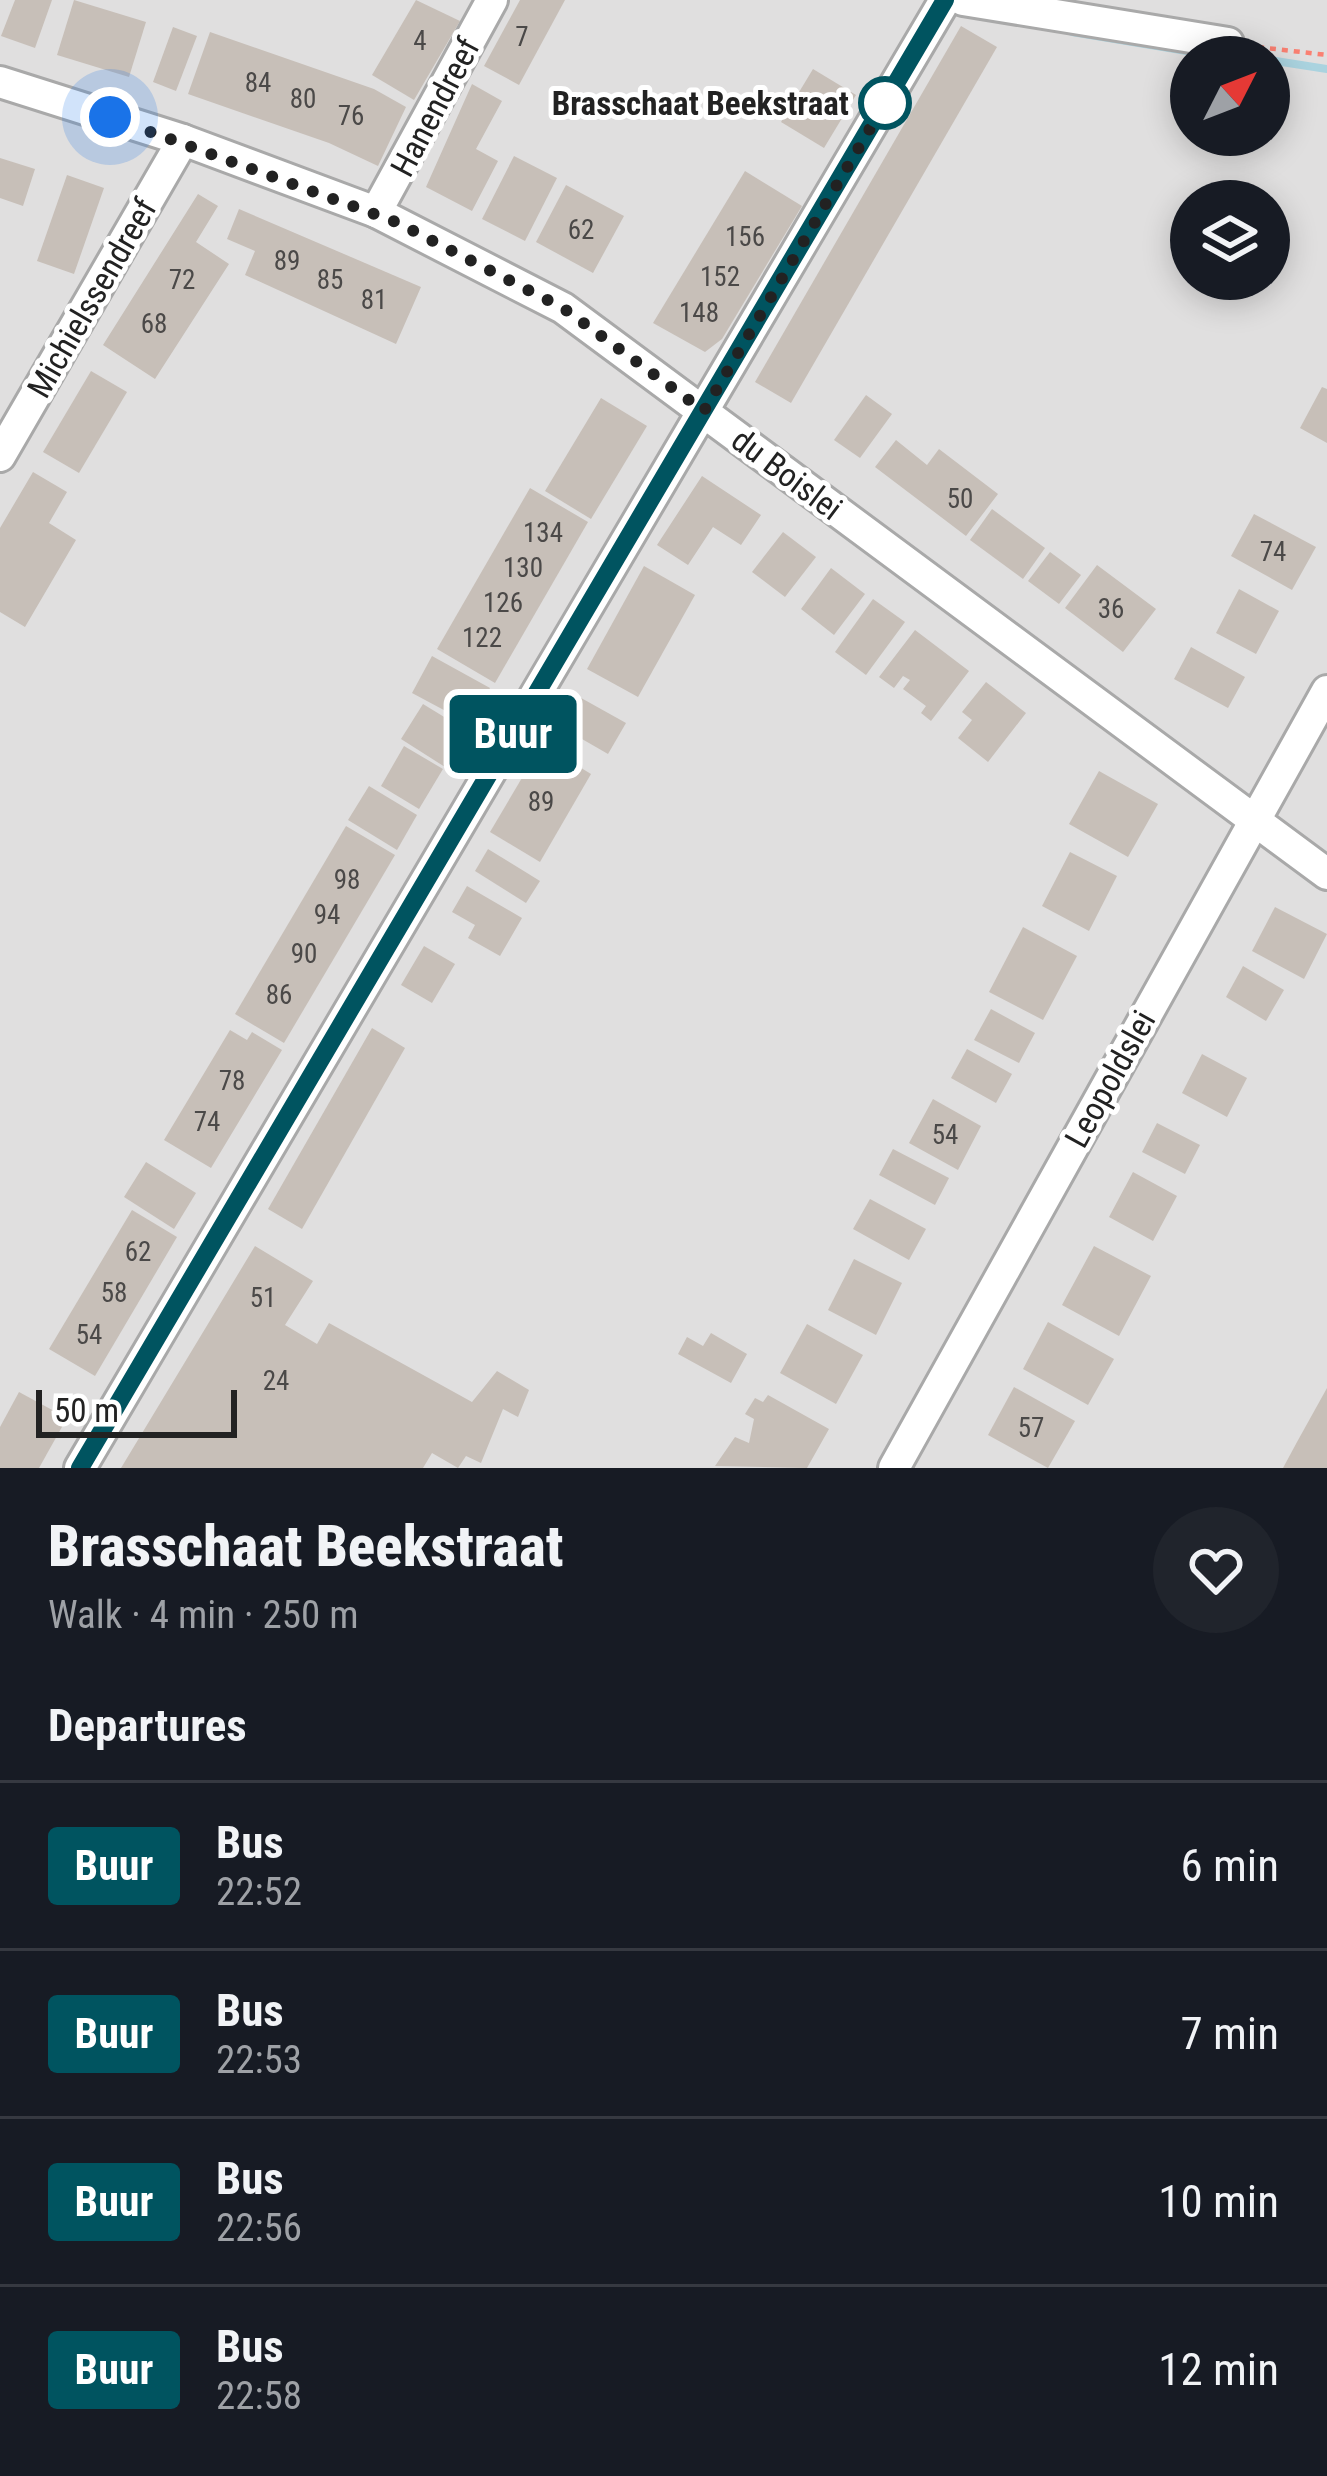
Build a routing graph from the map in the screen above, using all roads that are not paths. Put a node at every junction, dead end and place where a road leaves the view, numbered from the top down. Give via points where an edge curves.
1 (492, 0) edge
2 (945, 0) edge
3 (963, 0) edge
4 (1185, 36) edge
5 (0, 82) edge
6 (183, 140) junction
7 (376, 212) junction
8 (704, 411) junction
9 (0, 456) edge
10 (1327, 691) edge
11 (1255, 821) junction
12 (1327, 874) edge
13 (80, 1468) edge
14 (894, 1468) edge

1 - 7 street, Hanendreef
2 - 8 street
3 - 4 street
5 - 6 street, du Boislei
6 - 7 street, du Boislei
6 - 9 street, Michielssendreef
7 - 8 street, du Boislei via 563,308
8 - 11 street, du Boislei
8 - 13 street
10 - 11 street, Leopoldslei
11 - 12 street, du Boislei
11 - 14 street, Leopoldslei

